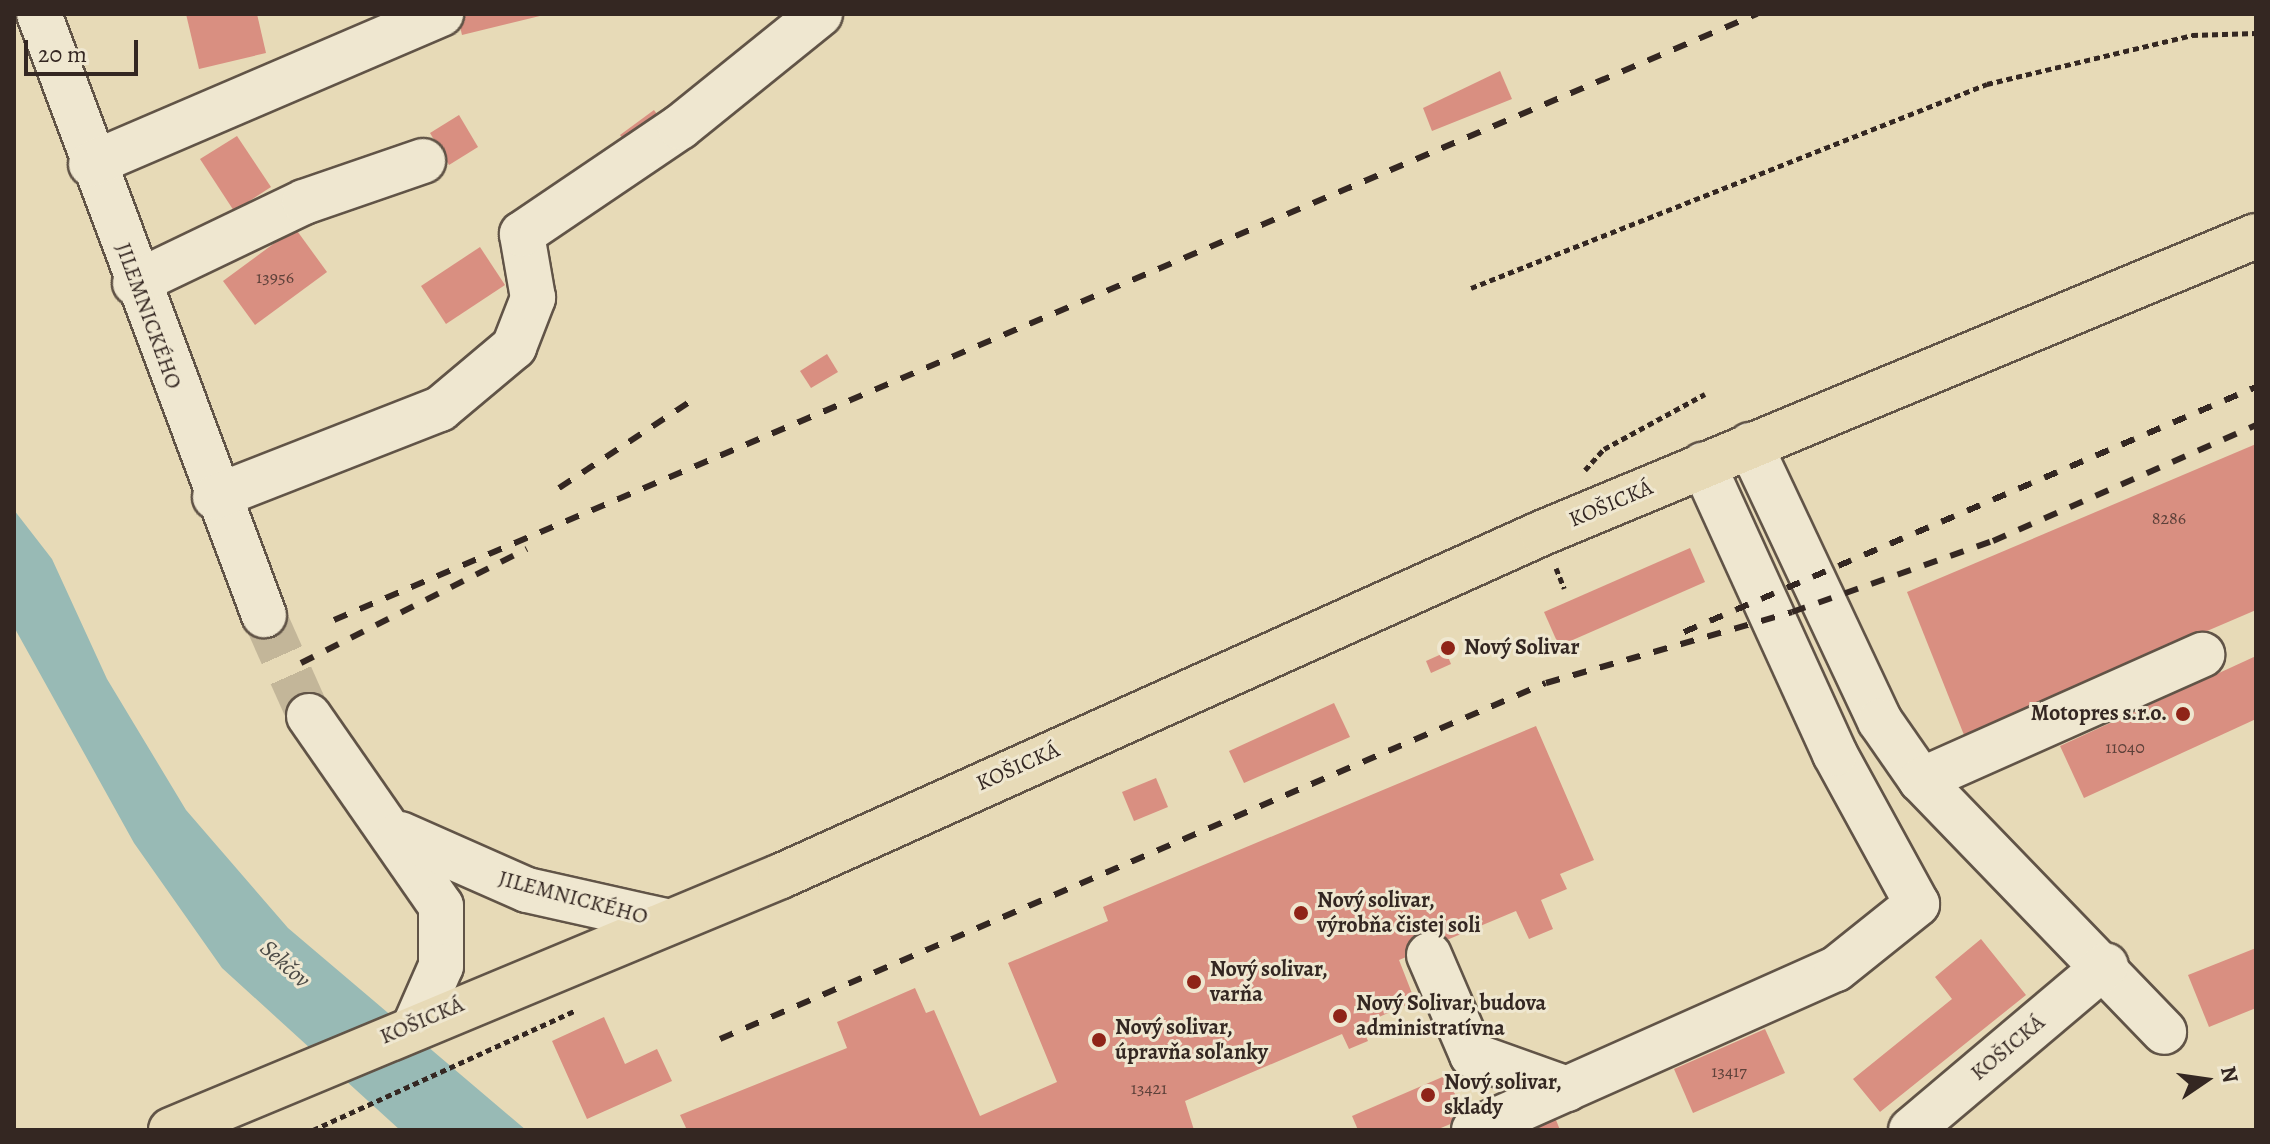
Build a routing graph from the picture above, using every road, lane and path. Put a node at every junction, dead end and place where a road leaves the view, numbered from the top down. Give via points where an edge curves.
1 (39, 14) edge
2 (441, 14) edge
3 (820, 14) edge
4 (2256, 33) edge
5 (423, 161) dead end
6 (91, 164) junction
7 (2256, 236) edge
8 (135, 283) junction
9 (1471, 288) dead end
10 (1750, 445) junction
11 (1703, 465) junction
12 (215, 497) junction
13 (264, 615) tunnel mouth
14 (2202, 655) dead end
15 (309, 716) tunnel mouth
16 (1921, 780) junction
17 (395, 831) junction
18 (666, 921) junction
19 (1429, 955) dead end
20 (2106, 965) junction
21 (447, 992) junction
22 (2164, 1032) dead end
23 (522, 1033) dead end
24 (284, 1081) junction
25 (1567, 1089) junction
26 (150, 1130) edge
27 (171, 1130) edge
28 (313, 1130) edge
29 (1474, 1130) edge
30 (1911, 1130) edge

1 - 6 street, JILEMNICKÉHO
2 - 6 street
3 - 12 street via 680,127 522,234 533,298 514,347 440,409
4 - 9 path via 2192,35 1987,84
5 - 8 street via 304,202
6 - 8 street, JILEMNICKÉHO
7 - 10 main road, KOŠICKÁ
8 - 12 street, JILEMNICKÉHO
10 - 11 main road, KOŠICKÁ
10 - 16 street via 1873,708
11 - 18 main road, KOŠICKÁ
11 - 25 street via 1835,754 1917,904 1836,969
12 - 13 street, JILEMNICKÉHO
14 - 16 street
15 - 17 street, JILEMNICKÉHO
16 - 20 street
17 - 18 street, JILEMNICKÉHO via 527,890
17 - 21 street, JILEMNICKÉHO via 441,906
18 - 21 main road, KOŠICKÁ
19 - 25 street via 1472,1055
20 - 22 street
20 - 30 street, KOŠICKÁ
21 - 24 main road, KOŠICKÁ via 416,1023
23 - 28 path
24 - 26 main road, KOŠICKÁ
24 - 27 main road, KOŠICKÁ
25 - 29 street

